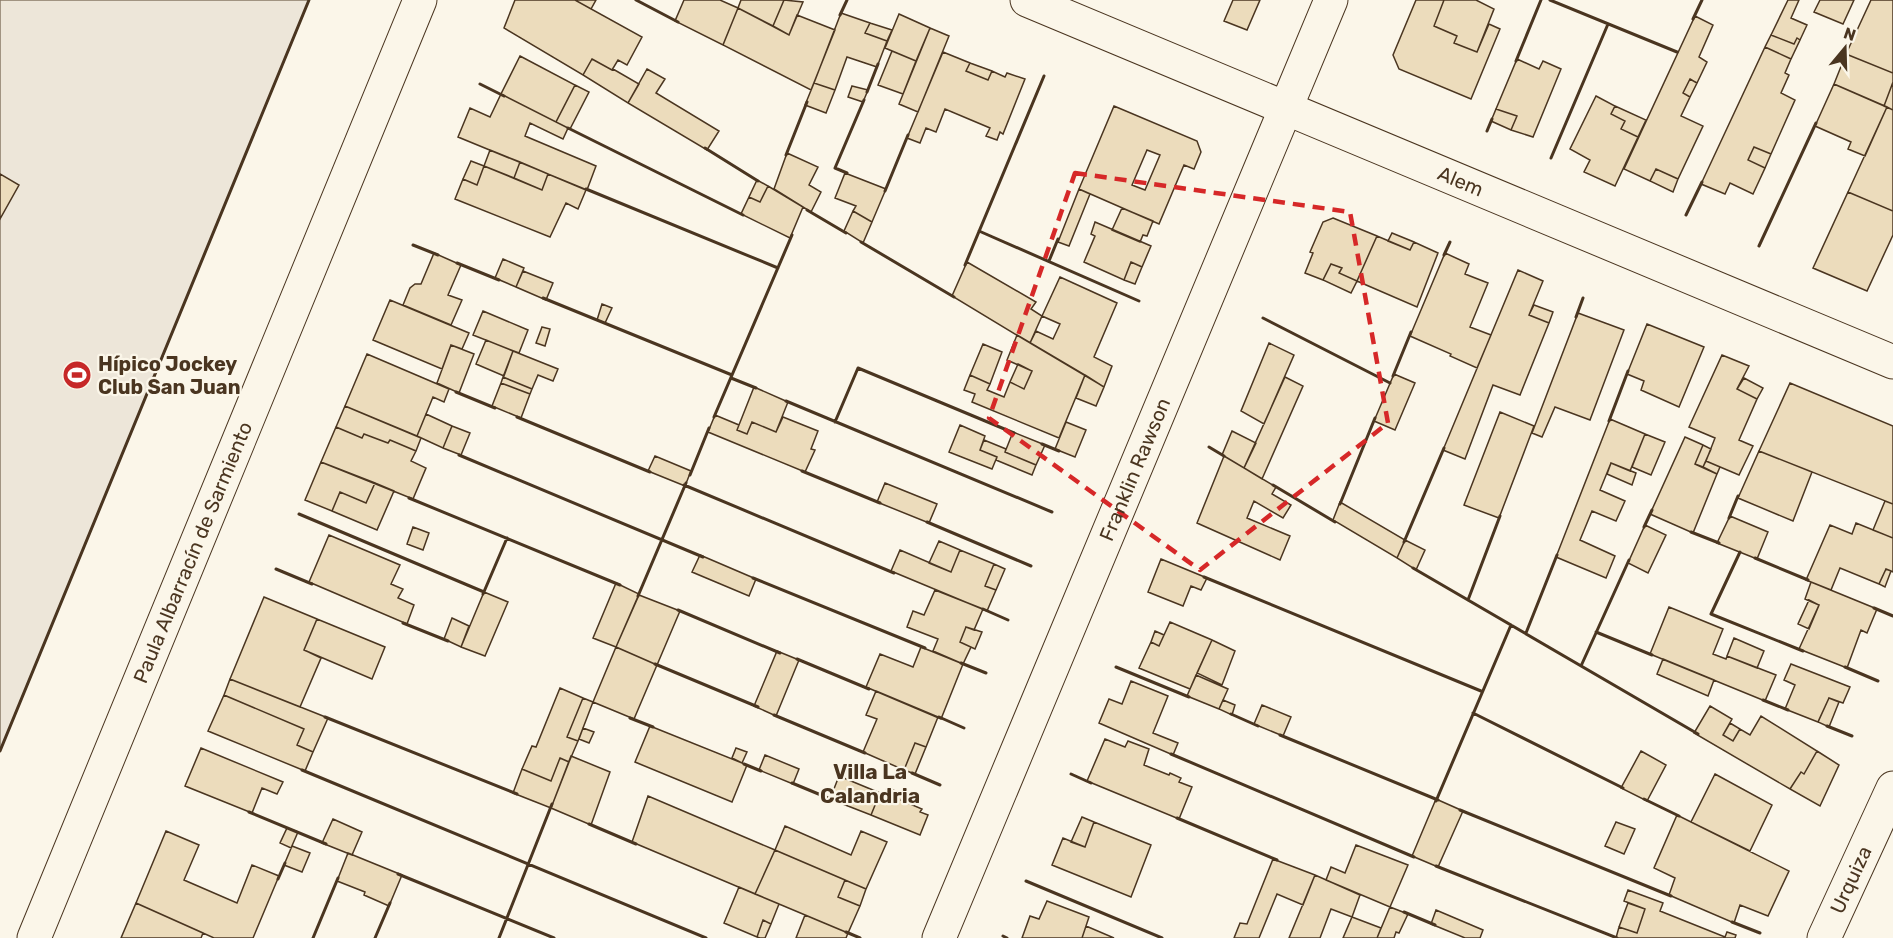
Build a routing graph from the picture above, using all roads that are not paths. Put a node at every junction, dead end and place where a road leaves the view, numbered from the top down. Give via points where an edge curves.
1 (420, 0) edge
2 (1027, 0) edge
3 (1331, 0) edge
4 (1286, 108) junction
5 (1893, 362) edge
6 (1893, 788) edge
7 (34, 938) edge
8 (939, 938) edge
9 (1824, 938) edge

1 - 7 street, Paula Albarracín de Sarmiento
2 - 4 street, Alem
3 - 4 street, Franklin Rawson
4 - 5 street, Alem
4 - 8 street, Franklin Rawson
6 - 9 street, Urquiza

